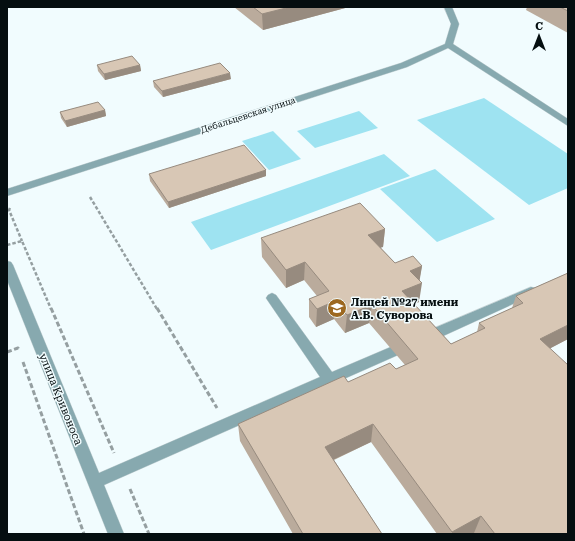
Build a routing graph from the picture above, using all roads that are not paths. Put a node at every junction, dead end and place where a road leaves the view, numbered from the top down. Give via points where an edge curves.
1 (448, 7) edge
2 (449, 45) junction
3 (568, 123) edge
4 (7, 193) edge
5 (7, 265) edge
6 (537, 288) edge
7 (272, 298) dead end
8 (425, 338) edge
9 (393, 351) dead end
10 (329, 379) junction
11 (95, 482) junction
12 (116, 534) edge

1 - 2 street via 455,24
2 - 3 street
2 - 4 street, Дебальцевская улица via 404,65
5 - 11 street, улица Кривоноса
6 - 8 street
7 - 10 street
9 - 10 street
10 - 11 street
11 - 12 street, улица Кривоноса

